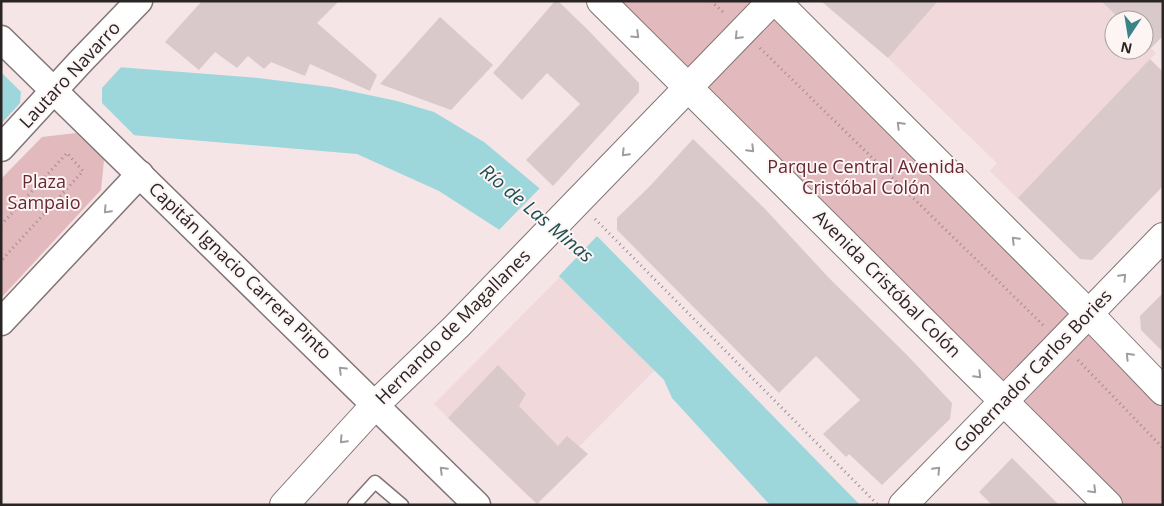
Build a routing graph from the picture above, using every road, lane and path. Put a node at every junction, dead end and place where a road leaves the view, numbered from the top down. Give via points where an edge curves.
1 (139, 1) edge
2 (601, 1) edge
3 (711, 1) edge
4 (774, 1) edge
5 (743, 31) junction
6 (10, 48) edge
7 (689, 87) junction
8 (54, 90) junction
9 (8, 141) edge
10 (140, 174) junction
11 (577, 201) junction
12 (1, 224) edge
13 (1163, 237) edge
14 (1, 261) edge
15 (1088, 314) junction
16 (1, 322) edge
17 (1061, 342) junction
18 (1163, 391) edge
19 (1004, 401) junction
20 (376, 404) junction
21 (1163, 448) edge
22 (467, 501) edge
23 (284, 505) edge
24 (354, 505) edge
25 (402, 505) edge
26 (878, 505) edge
27 (903, 505) edge
28 (1108, 505) edge

1 - 8 street, Lautaro Navarro
2 -> 7 main road, Avenida Cristóbal Colón
3 - 5 path
4 - 5 main road, Hernando de Magallanes
15 -> 4 main road
5 -> 7 main road, Hernando de Magallanes
5 - 17 path
6 - 8 street, Capitán Ignacio Carrera Pinto
7 -> 11 main road, Hernando de Magallanes
7 -> 19 main road, Avenida Cristóbal Colón
8 - 9 street, Lautaro Navarro
8 - 10 street, Capitán Ignacio Carrera Pinto
10 -> 16 street
20 -> 10 street, Capitán Ignacio Carrera Pinto
11 - 20 main road, Hernando de Magallanes via 457,326
11 - 26 path
12 - 14 path via 67,153 84,171
15 -> 13 main road, Gobernador Carlos Bories
15 - 17 main road, Gobernador Carlos Bories
18 -> 15 main road
17 - 19 main road, Gobernador Carlos Bories
17 - 21 path
27 -> 19 main road, Gobernador Carlos Bories
19 -> 28 main road, Avenida Cristóbal Colón
22 -> 20 street, Capitán Ignacio Carrera Pinto
20 -> 23 main road, Hernando de Magallanes
24 - 25 lane via 375,482

